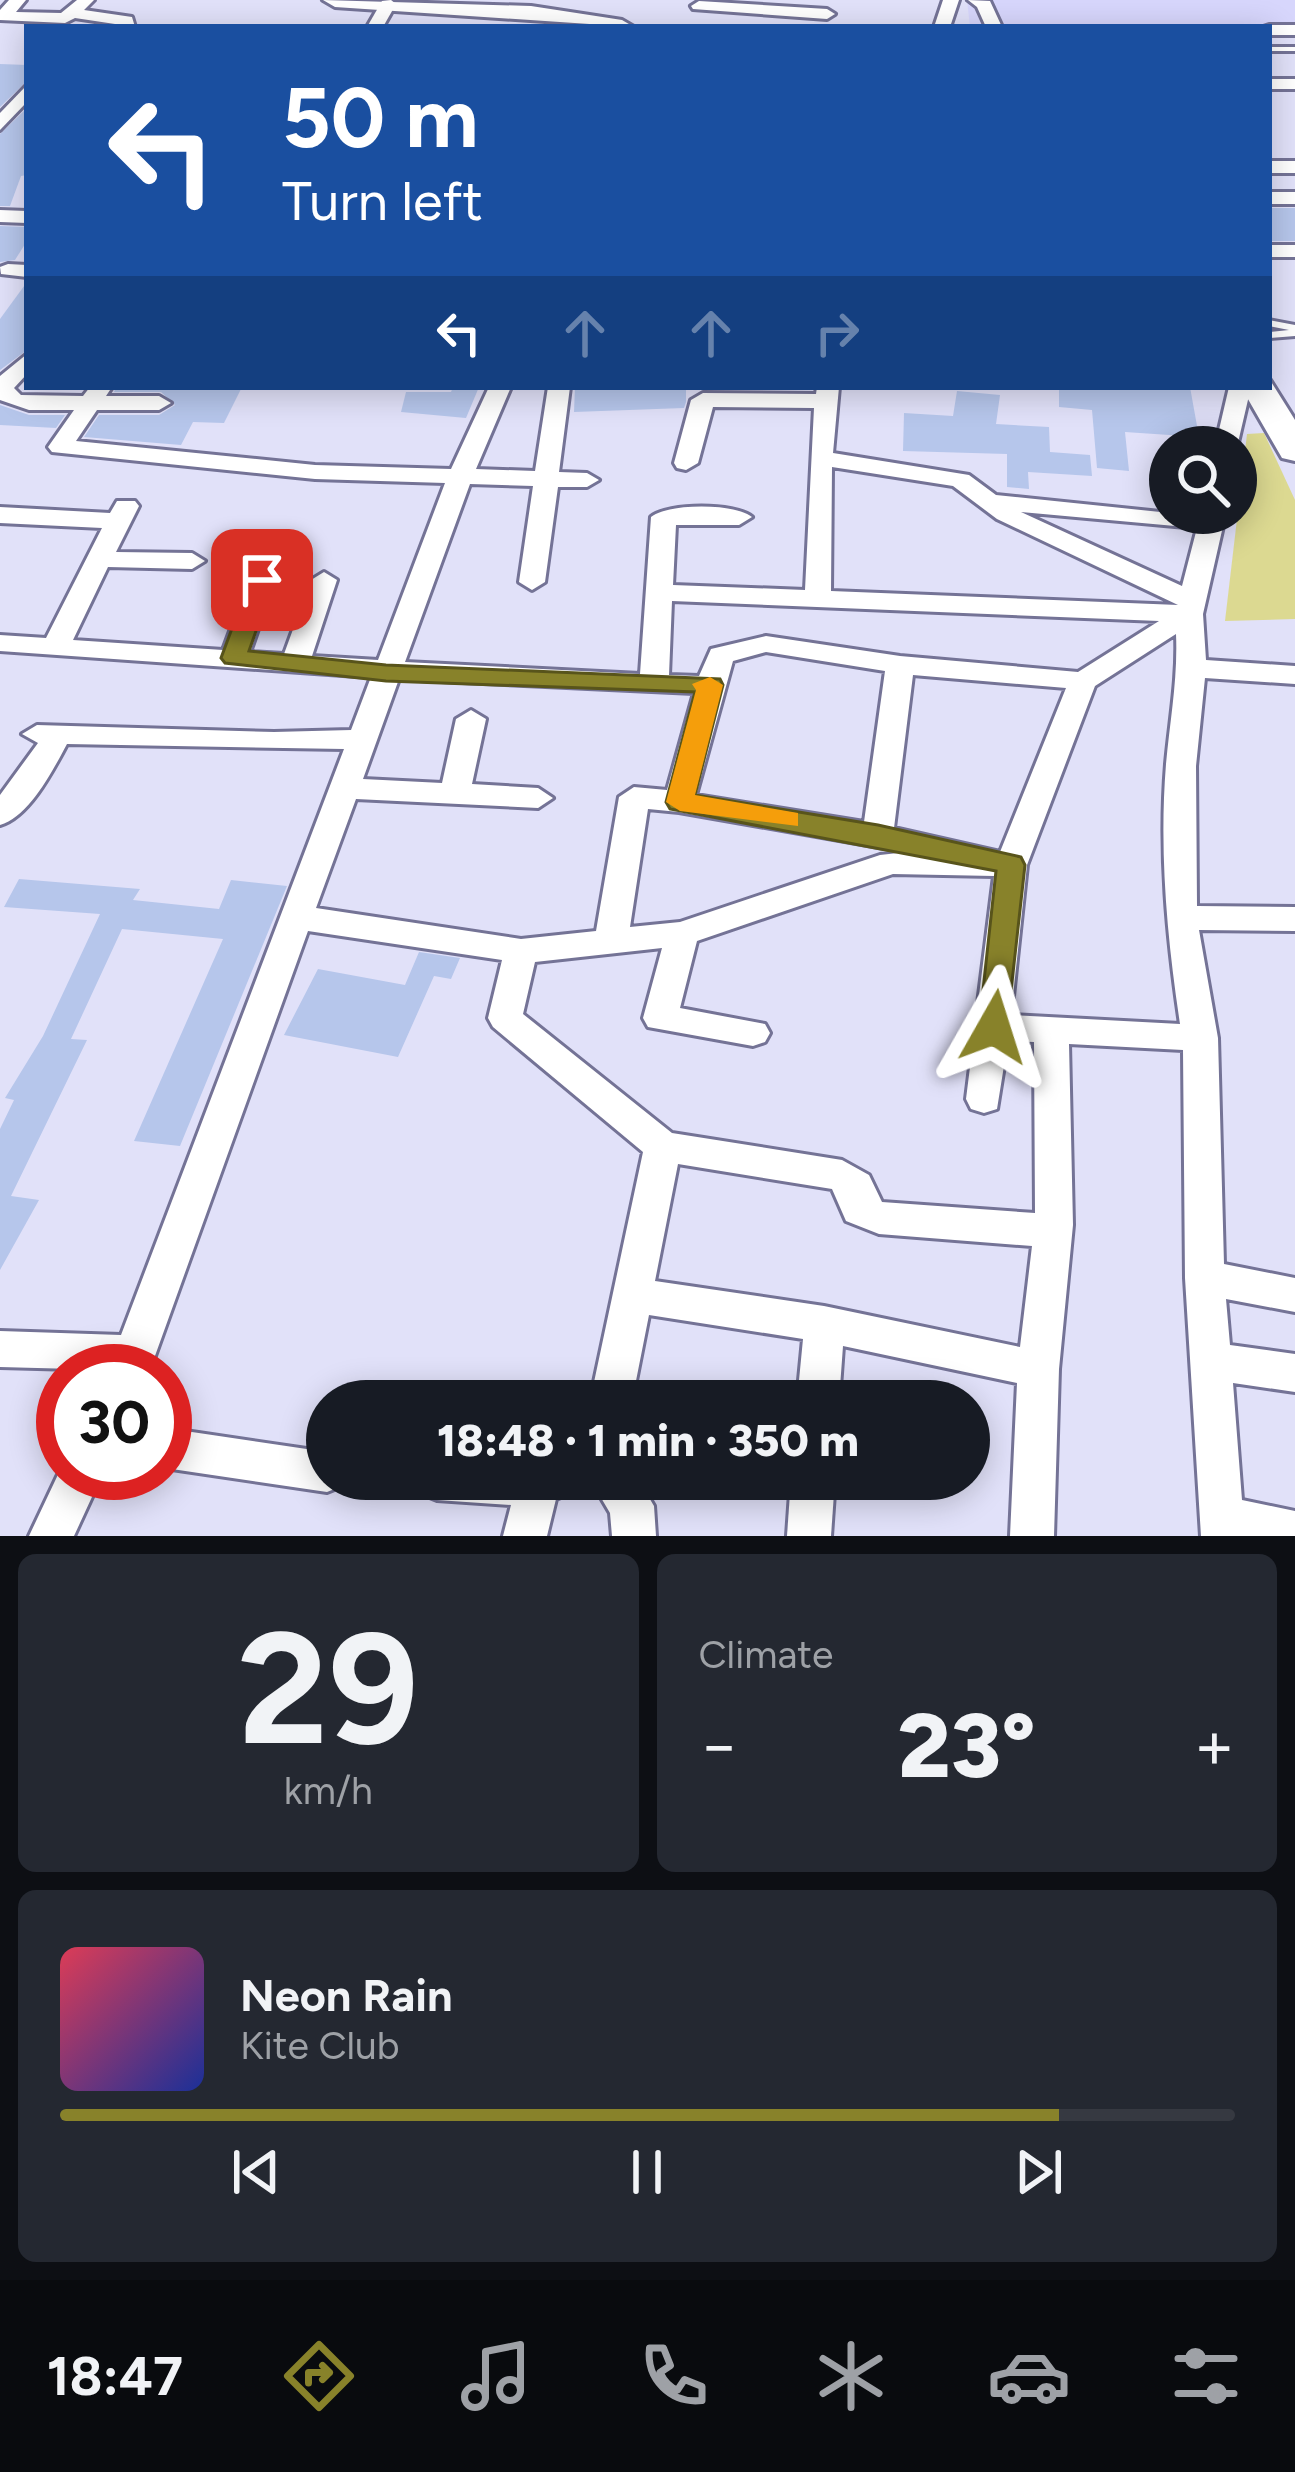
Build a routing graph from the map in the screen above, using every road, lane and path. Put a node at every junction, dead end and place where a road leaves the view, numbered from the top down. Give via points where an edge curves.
1 (18, 0) edge
2 (335, 0) edge
3 (976, 0) edge
4 (700, 3) edge
5 (388, 4) junction
6 (469, 4) edge
7 (80, 7) edge
8 (827, 14) dead end
9 (127, 24) edge
10 (377, 24) edge
11 (602, 24) edge
12 (993, 24) edge
13 (24, 94) edge
14 (0, 128) edge
15 (24, 364) edge
16 (1, 389) edge
17 (499, 390) edge
18 (559, 390) edge
19 (1239, 390) edge
20 (1260, 390) edge
21 (97, 394) edge
22 (827, 394) edge
23 (165, 395) edge
24 (1232, 426) edge
25 (1295, 450) edge
26 (128, 454) junction
27 (820, 458) junction
28 (686, 463) dead end
29 (459, 479) junction
30 (544, 480) junction
31 (587, 480) dead end
32 (987, 501) junction
33 (1149, 513) edge
34 (0, 515) edge
35 (739, 517) dead end
36 (1208, 534) edge
37 (100, 559) junction
38 (192, 561) dead end
39 (262, 580) dead end
40 (324, 580) dead end
41 (532, 582) dead end
42 (660, 592) junction
43 (818, 601) junction
44 (1190, 607) junction
45 (0, 644) edge
46 (55, 647) junction
47 (234, 658) junction
48 (296, 661) junction
49 (900, 665) junction
50 (1192, 668) junction
51 (386, 673) junction
52 (1295, 675) edge
53 (1082, 681) junction
54 (654, 683) junction
55 (710, 685) junction
56 (471, 719) dead end
57 (364, 739) junction
58 (345, 788) junction
59 (455, 794) junction
60 (538, 798) dead end
61 (680, 802) junction
62 (0, 815) edge
63 (878, 835) junction
64 (1011, 865) junction
65 (294, 917) junction
66 (1180, 918) junction
67 (1295, 919) edge
68 (682, 934) junction
69 (611, 943) junction
70 (521, 951) junction
71 (994, 1027) junction
72 (1052, 1031) junction
73 (754, 1033) dead end
74 (1200, 1038) junction
75 (984, 1099) dead end
76 (664, 1148) junction
77 (1053, 1231) junction
78 (1205, 1278) junction
79 (1295, 1294) edge
80 (635, 1295) junction
81 (824, 1324) junction
82 (139, 1344) edge
83 (0, 1349) edge
84 (36, 1353) edge
85 (1211, 1361) junction
86 (1038, 1369) junction
87 (1295, 1373) edge
88 (616, 1380) edge
89 (820, 1380) edge
90 (192, 1452) edge
91 (306, 1469) edge
92 (68, 1500) edge
93 (538, 1500) edge
94 (628, 1500) edge
95 (812, 1500) edge
96 (1223, 1526) edge
97 (1295, 1532) edge
98 (51, 1536) edge
99 (525, 1536) edge
100 (634, 1536) edge
101 (809, 1536) edge
102 (1032, 1536) edge

1 - 7 street via 3,16
2 - 5 main road
3 - 12 street
4 - 8 street
5 - 6 main road
5 - 10 street
6 - 11 main road
7 - 9 street
13 - 14 street
15 - 16 street
16 - 21 street via 29,403
17 - 29 street
18 - 30 street
19 - 24 street
20 - 25 main road
21 - 23 street
21 - 26 street via 60,447
22 - 27 street
22 - 28 street via 703,400
23 - 26 street
26 - 29 street
27 - 32 street via 960,480
27 - 43 street
29 - 30 street
29 - 51 street
30 - 31 street
30 - 41 street
32 - 33 street
32 - 44 street
34 - 37 street via 122,514
35 - 42 street via 664,518
36 - 44 street
37 - 38 street
37 - 46 street
39 - 47 street
40 - 48 street
42 - 43 street
42 - 54 street
43 - 44 street
44 - 50 street
44 - 53 street
45 - 46 street
46 - 47 street
47 - 48 street
48 - 51 street
49 - 53 street
49 - 55 street via 751,645 721,655
49 - 63 street
50 - 52 street
50 - 66 street via 1181,766
51 - 54 street
51 - 57 street
53 - 64 street
54 - 55 street
55 - 61 street
56 - 59 street
57 - 58 street
57 - 62 street via 47,734 38,770
58 - 59 street
58 - 65 street
59 - 60 street
61 - 63 street
61 - 69 street via 634,797
63 - 64 street
64 - 68 street via 891,863
64 - 71 street
65 - 70 street
65 - 82 street
66 - 67 street
66 - 74 street
68 - 69 street
68 - 73 street via 660,1018
69 - 70 street
70 - 76 street via 505,1018
71 - 72 street
71 - 75 street
72 - 74 street
72 - 77 street
74 - 78 street
76 - 77 street via 842,1175 856,1186 860,1210 878,1218
76 - 80 street
77 - 86 street
78 - 79 street
78 - 85 street
80 - 81 street
80 - 88 street
81 - 86 street
81 - 89 street
83 - 84 street
85 - 87 street
85 - 96 street
86 - 102 street
90 - 91 street
92 - 98 street
93 - 99 street
94 - 100 street
95 - 101 street
96 - 97 street

